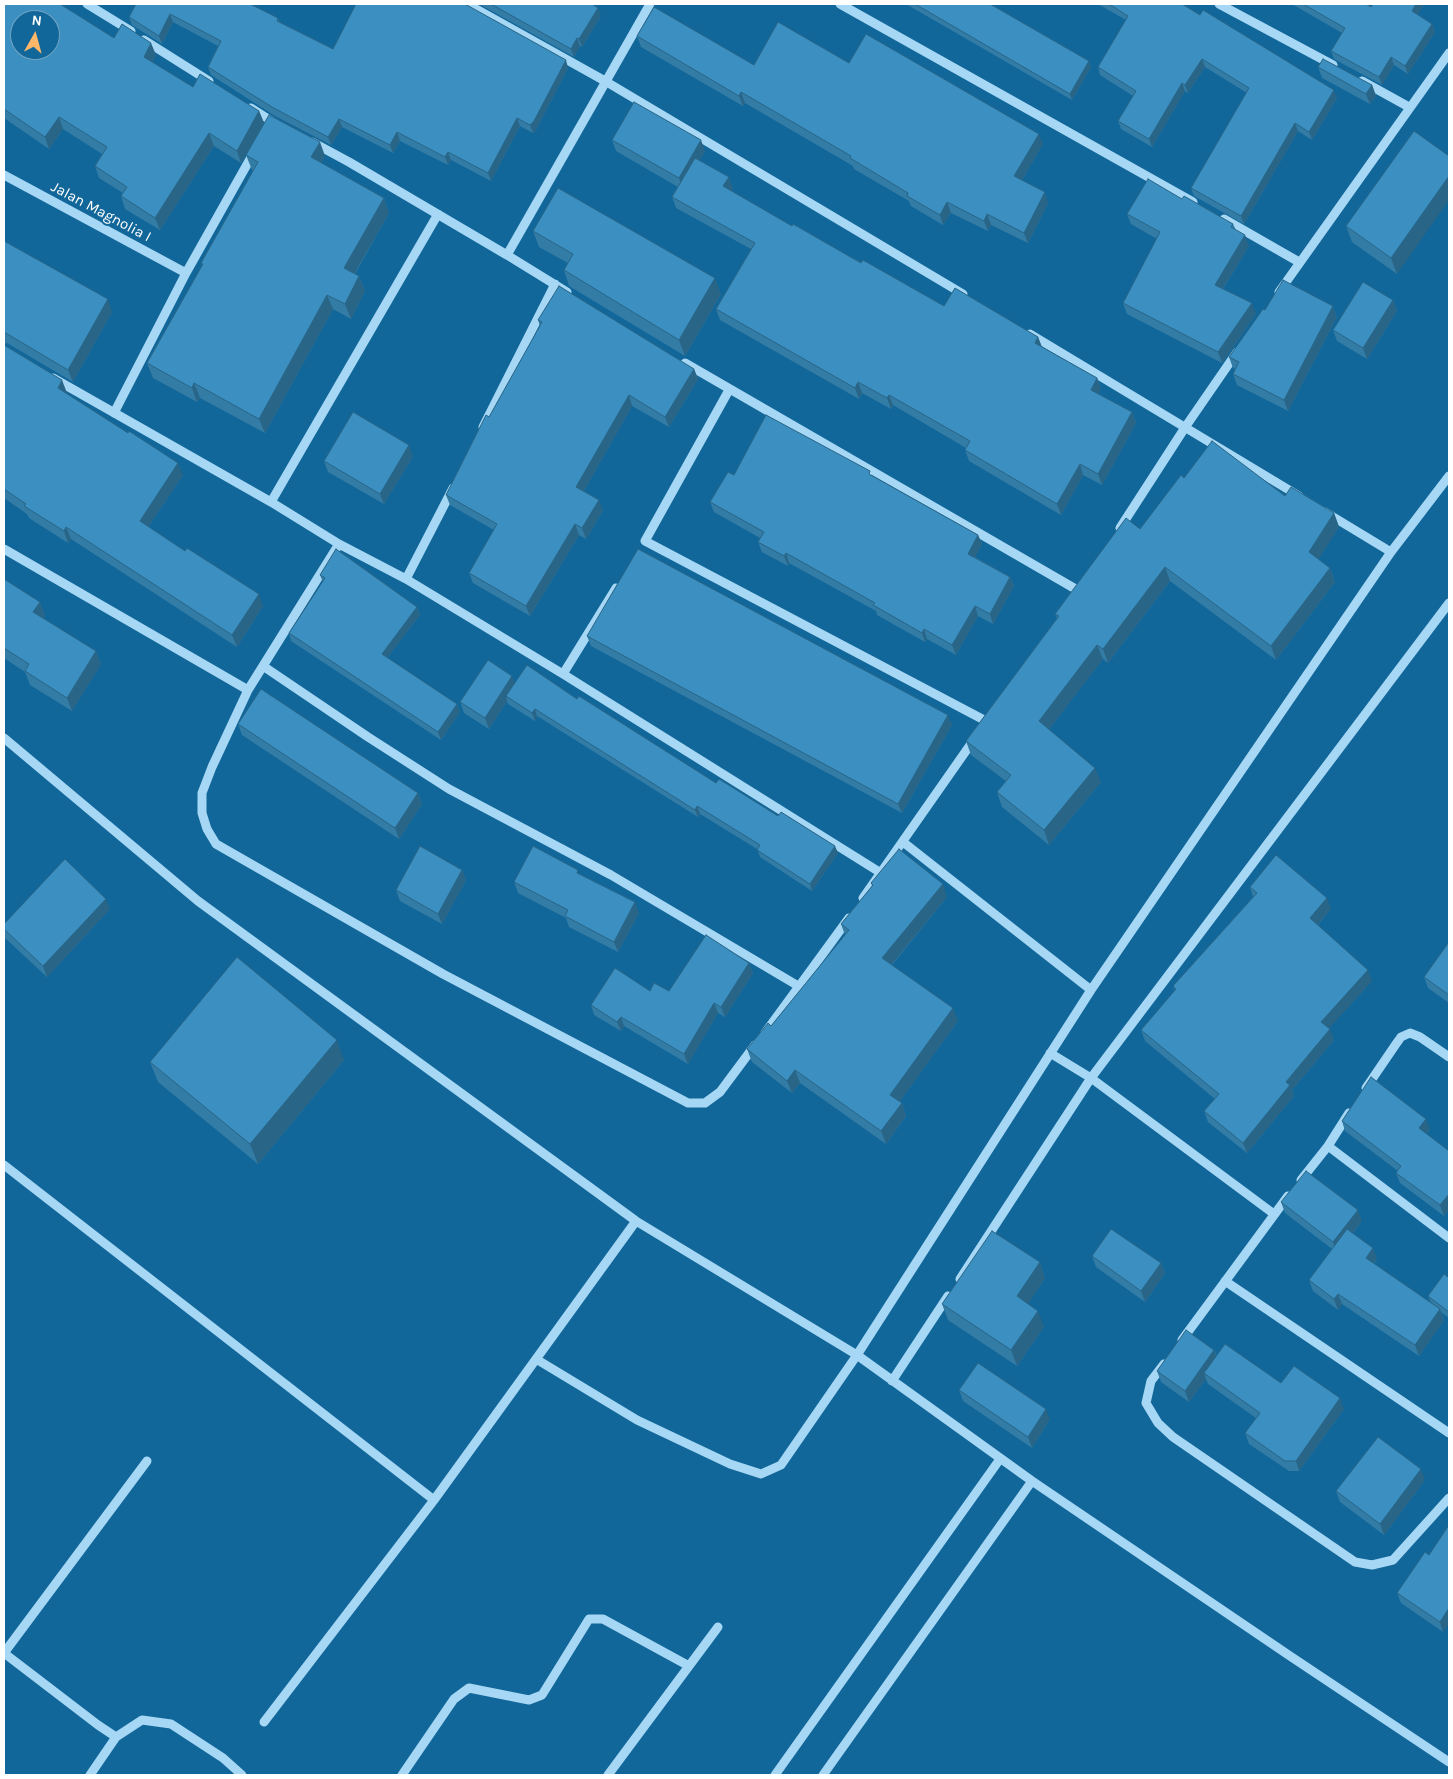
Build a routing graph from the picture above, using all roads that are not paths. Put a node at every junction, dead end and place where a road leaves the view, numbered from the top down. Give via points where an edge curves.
1 (87, 4) edge
2 (467, 4) edge
3 (650, 4) edge
4 (840, 4) edge
5 (1219, 4) edge
6 (1449, 53) edge
7 (1340, 69) edge
8 (1358, 79) edge
9 (605, 81) junction
10 (213, 84) edge
11 (247, 105) edge
12 (1409, 107) junction
13 (273, 126) edge
14 (306, 139) edge
15 (258, 146) edge
16 (4, 175) edge
17 (1204, 208) edge
18 (1213, 213) edge
19 (438, 214) junction
20 (507, 255) junction
21 (1299, 262) junction
22 (186, 273) junction
23 (555, 284) junction
24 (572, 294) edge
25 (972, 300) edge
26 (1272, 301) edge
27 (1024, 330) edge
28 (1240, 348) edge
29 (680, 360) edge
30 (46, 374) edge
31 (730, 390) junction
32 (114, 413) junction
33 (1186, 426) junction
34 (481, 432) edge
35 (459, 475) edge
36 (1449, 476) edge
37 (271, 502) junction
38 (1116, 533) edge
39 (339, 544) junction
40 (4, 549) edge
41 (1391, 552) junction
42 (406, 579) junction
43 (619, 582) edge
44 (1073, 599) edge
45 (1449, 603) edge
46 (263, 666) junction
47 (563, 674) junction
48 (248, 690) junction
49 (992, 713) edge
50 (986, 722) junction
51 (4, 738) edge
52 (903, 842) junction
53 (881, 873) junction
54 (858, 905) edge
55 (852, 913) edge
56 (800, 986) junction
57 (1091, 990) junction
58 (1050, 1054) junction
59 (1449, 1057) edge
60 (1091, 1078) junction
61 (1328, 1146) junction
62 (4, 1165) edge
63 (1274, 1214) junction
64 (636, 1221) junction
65 (1449, 1238) edge
66 (1225, 1282) junction
67 (957, 1283) edge
68 (951, 1291) edge
69 (857, 1355) junction
70 (536, 1359) junction
71 (892, 1381) junction
72 (1449, 1433) edge
73 (1000, 1459) junction
74 (147, 1461) dead end
75 (1032, 1481) junction
76 (1449, 1498) edge
77 (434, 1500) junction
78 (718, 1627) dead end
79 (4, 1653) edge
80 (689, 1666) junction
81 (264, 1722) dead end
82 (116, 1737) junction
83 (1449, 1762) edge
84 (90, 1775) edge
85 (242, 1775) edge
86 (402, 1775) edge
87 (608, 1775) edge
88 (775, 1775) edge
89 (823, 1775) edge

1 - 10 street
2 - 9 street
3 - 9 street
4 - 17 street
5 - 7 street
6 - 12 street
8 - 12 street
9 - 20 street
9 - 25 street
11 - 13 street
12 - 21 street
14 - 19 street
15 - 22 street
16 - 22 street, Jalan Magnolia I
18 - 21 street
19 - 20 street
19 - 37 street
20 - 23 street
21 - 26 street
22 - 32 street
23 - 24 street
23 - 34 street
27 - 33 street
28 - 33 street
29 - 31 street
30 - 32 street
31 - 44 street via 1081,587
31 - 50 street via 642,545
32 - 37 street
33 - 38 street
33 - 41 street
35 - 42 street
36 - 41 street
37 - 39 street
39 - 42 street
39 - 46 street
40 - 48 street
41 - 57 street
42 - 47 street
43 - 47 street
45 - 60 street
46 - 48 street
46 - 56 street via 449,789 611,875
47 - 53 street
48 - 56 street via 202,793 202,813 216,844 443,974 688,1103 705,1103 720,1092
49 - 50 street
50 - 52 street
51 - 64 street via 198,901
52 - 53 street
52 - 57 street
53 - 54 street
55 - 56 street
57 - 58 street
58 - 60 street
58 - 69 street
59 - 61 street via 1410,1033 1401,1038
60 - 63 street
60 - 67 street
61 - 63 street
61 - 65 street
62 - 77 street
63 - 66 street
64 - 69 street
64 - 70 street
66 - 72 street
66 - 76 street via 1151,1381 1146,1402 1158,1423 1173,1437 1355,1562 1372,1565 1393,1560
68 - 71 street
69 - 70 street via 781,1465 761,1474 730,1464 636,1420
69 - 71 street
70 - 77 street
71 - 73 street
73 - 75 street
73 - 88 street
74 - 79 street
75 - 83 street
75 - 89 street
77 - 81 street
78 - 80 street
79 - 82 street
80 - 86 street via 603,1619 589,1619 542,1695 529,1700 469,1688 454,1699
80 - 87 street
82 - 84 street
82 - 85 street via 142,1720 171,1724 223,1758

